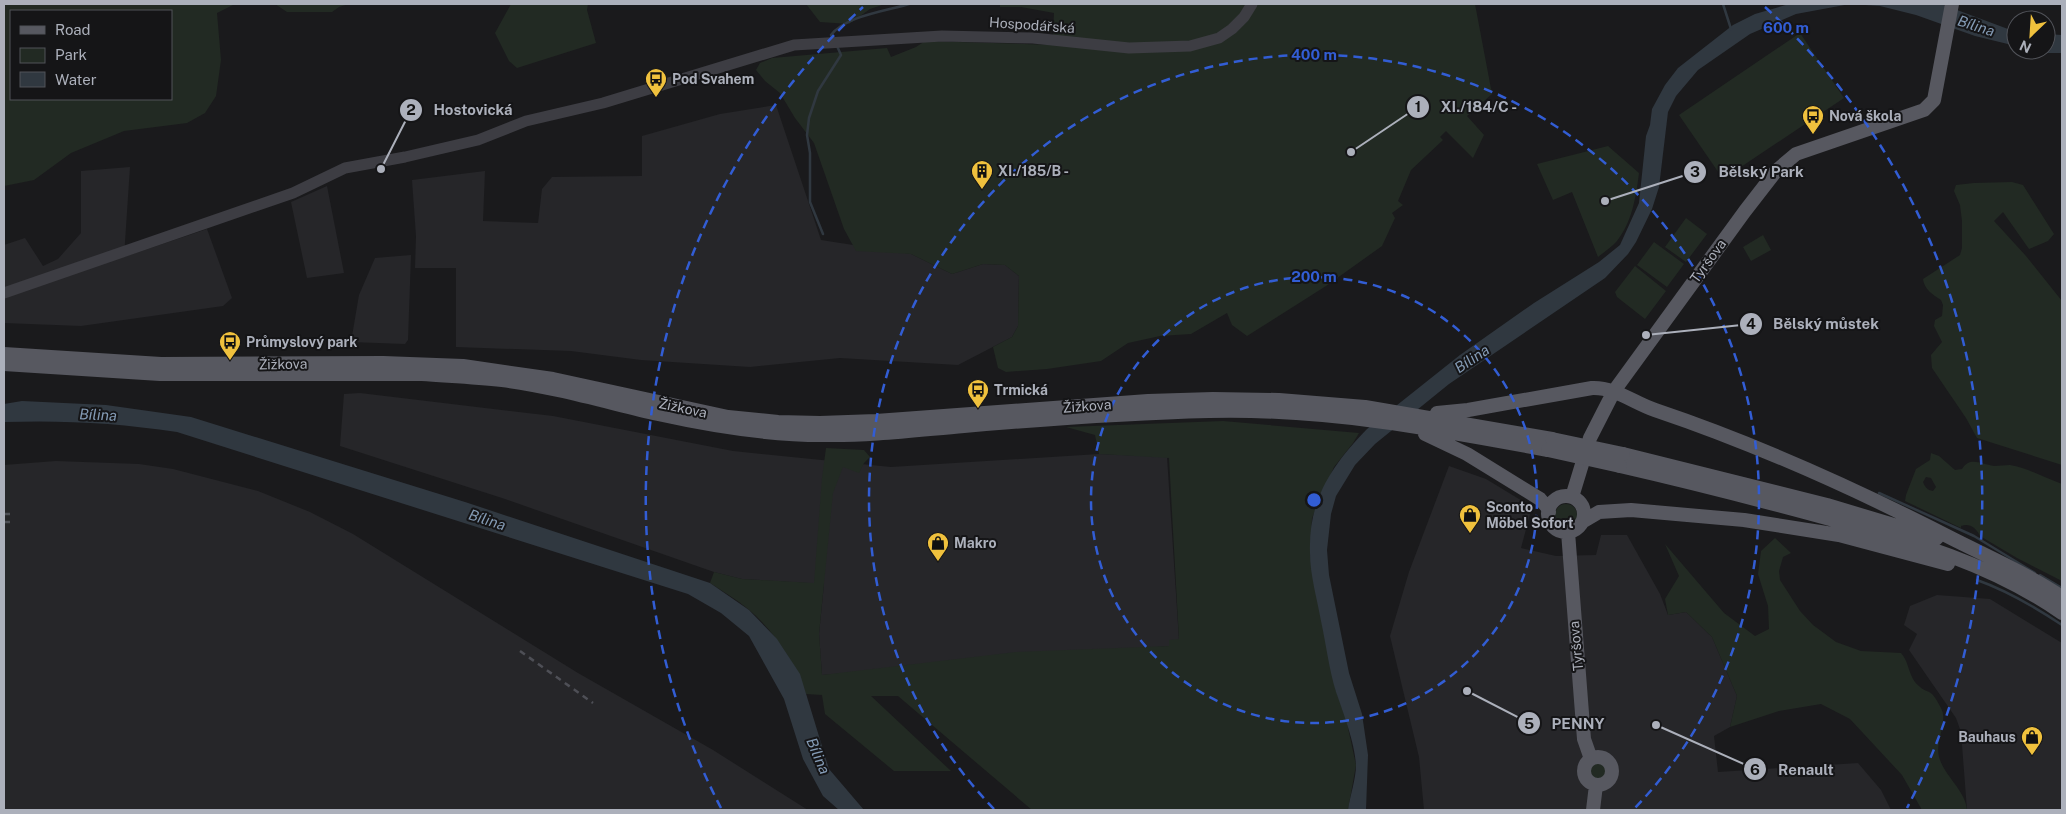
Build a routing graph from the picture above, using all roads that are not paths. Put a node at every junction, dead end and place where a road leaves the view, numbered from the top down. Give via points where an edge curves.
1 (1252, 4) edge
2 (1952, 4) edge
3 (4, 293) edge
4 (4, 354) edge
5 (4, 364) edge
6 (1614, 391) junction
7 (1417, 414) junction
8 (1403, 424) junction
9 (1550, 444) junction
10 (1621, 460) junction
11 (1572, 497) junction
12 (1549, 512) junction
13 (1582, 522) junction
14 (1568, 532) junction
15 (2005, 565) junction
16 (2019, 586) junction
17 (2062, 597) edge
18 (2062, 613) edge
19 (1591, 759) junction
20 (1596, 785) junction
21 (1593, 810) edge

1 - 3 street, Hospodářská via 1244,17 1219,38 1190,46 1129,48 1032,38 942,36 794,45 603,103 526,121 478,140 345,168 294,193
2 - 6 main road, Tyršova via 1934,100 1924,110 1802,151 1784,162
4 - 7 main road, Žižkova via 161,364 463,366 554,379 728,417 778,422 876,421 1213,399 1366,406
5 - 8 main road, Žižkova via 160,374 463,376 551,389 662,415 752,431 821,435 918,432 1082,417 1212,411 1276,411
6 - 7 main road via 1592,388 1468,410
6 - 11 main road, Tyršova via 1590,438
6 - 15 main road via 1653,410 1725,434 1785,459
7 - 9 main road
8 - 9 main road
8 - 12 main road via 1467,454 1540,499
9 - 10 main road, bridge
10 - 15 main road via 1827,505 1957,545
10 - 16 main road via 1883,534 1952,556
11 - 12 main road via 1558,498
11 - 13 main road via 1582,507
12 - 14 main road via 1553,526
13 - 14 main road
13 - 16 main road via 1599,512 1631,510 1744,520 1839,535
14 - 19 main road, Tyršova via 1584,739
15 - 17 main road
16 - 18 main road
19 - 20 main road, Tyršova via 1585,764 1584,772 1588,781
19 - 20 main road via 1608,761 1612,770 1607,782
20 - 21 main road

